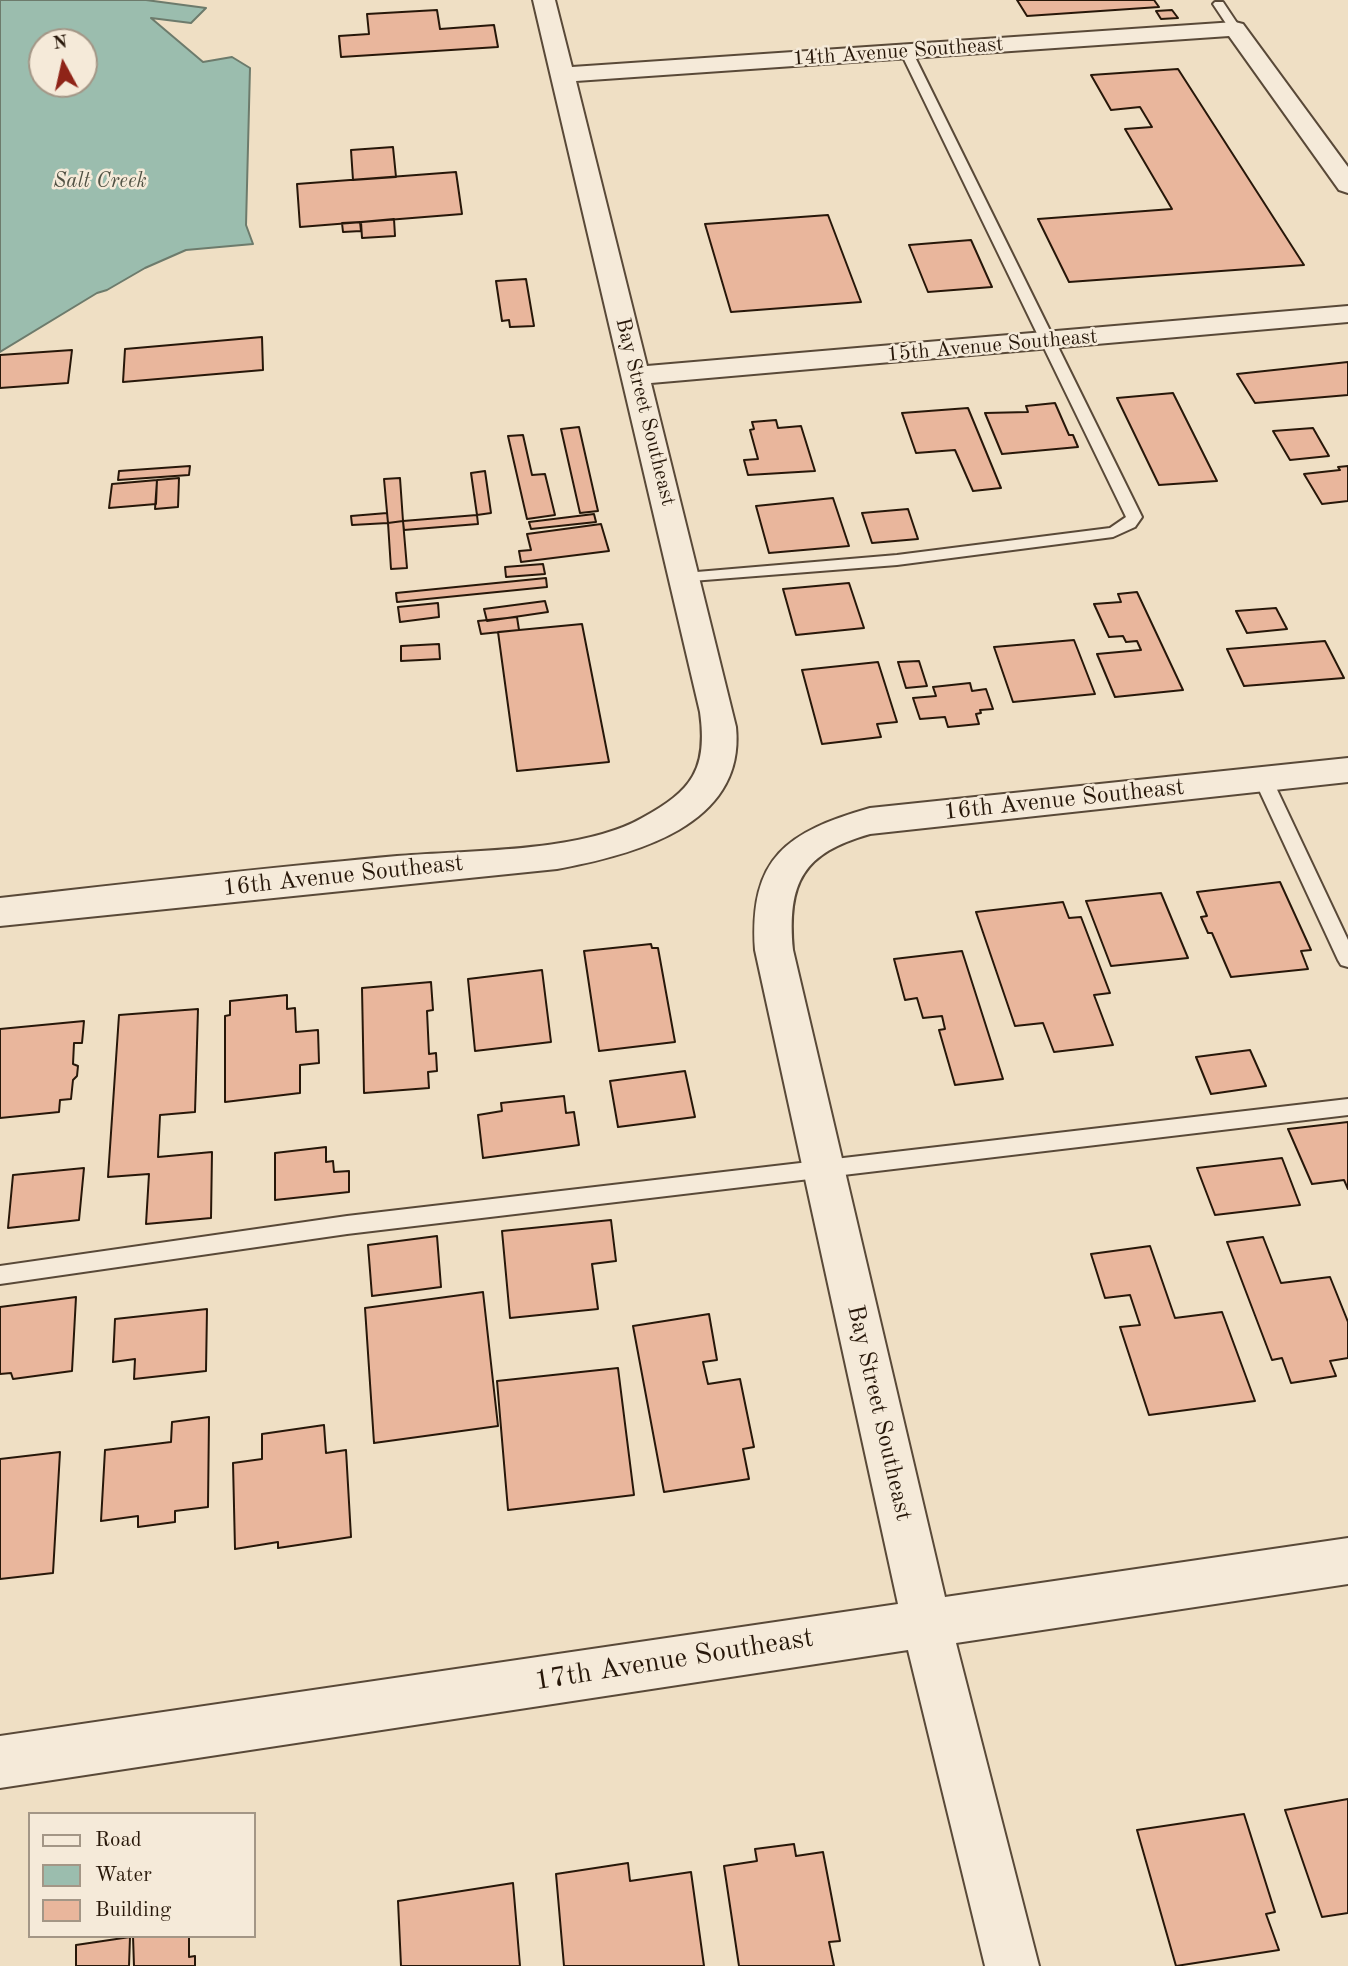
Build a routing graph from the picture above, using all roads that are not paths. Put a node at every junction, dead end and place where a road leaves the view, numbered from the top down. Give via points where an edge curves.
1 (544, 0) edge
2 (1219, 4) dead end
3 (1235, 29) junction
4 (906, 51) junction
5 (562, 75) junction
6 (1348, 185) edge
7 (1348, 314) edge
8 (1048, 341) junction
9 (636, 376) junction
10 (685, 578) junction
11 (1348, 770) edge
12 (1263, 779) junction
13 (678, 811) joint
14 (792, 862) joint
15 (0, 912) edge
16 (1348, 960) edge
17 (1348, 1107) edge
18 (824, 1170) junction
19 (0, 1275) edge
20 (1348, 1561) edge
21 (926, 1622) junction
22 (0, 1762) edge
23 (1012, 1966) edge

1 - 5 street, Bay Street Southeast
2 - 3 lane
3 - 4 street, 14th Avenue Southeast
3 - 6 street
4 - 5 street, 14th Avenue Southeast
4 - 8 lane
5 - 9 street, Bay Street Southeast
7 - 8 street, 15th Avenue Southeast
8 - 9 street, 15th Avenue Southeast
8 - 10 lane via 1134,517 1122,529 897,559
9 - 10 street, Bay Street Southeast
10 - 13 street, Bay Street Southeast via 721,742 715,771 701,792
11 - 12 street, 16th Avenue Southeast
12 - 14 street, 16th Avenue Southeast via 870,821 828,835
12 - 16 lane
13 - 15 street, 16th Avenue Southeast via 647,832 556,854
14 - 18 street, Bay Street Southeast via 773,896 770,922
17 - 18 lane
18 - 19 lane via 252,1237 78,1267
18 - 21 street, Bay Street Southeast
20 - 21 street, 17th Avenue Southeast
21 - 22 street, 17th Avenue Southeast
21 - 23 street, Bay Street Southeast

